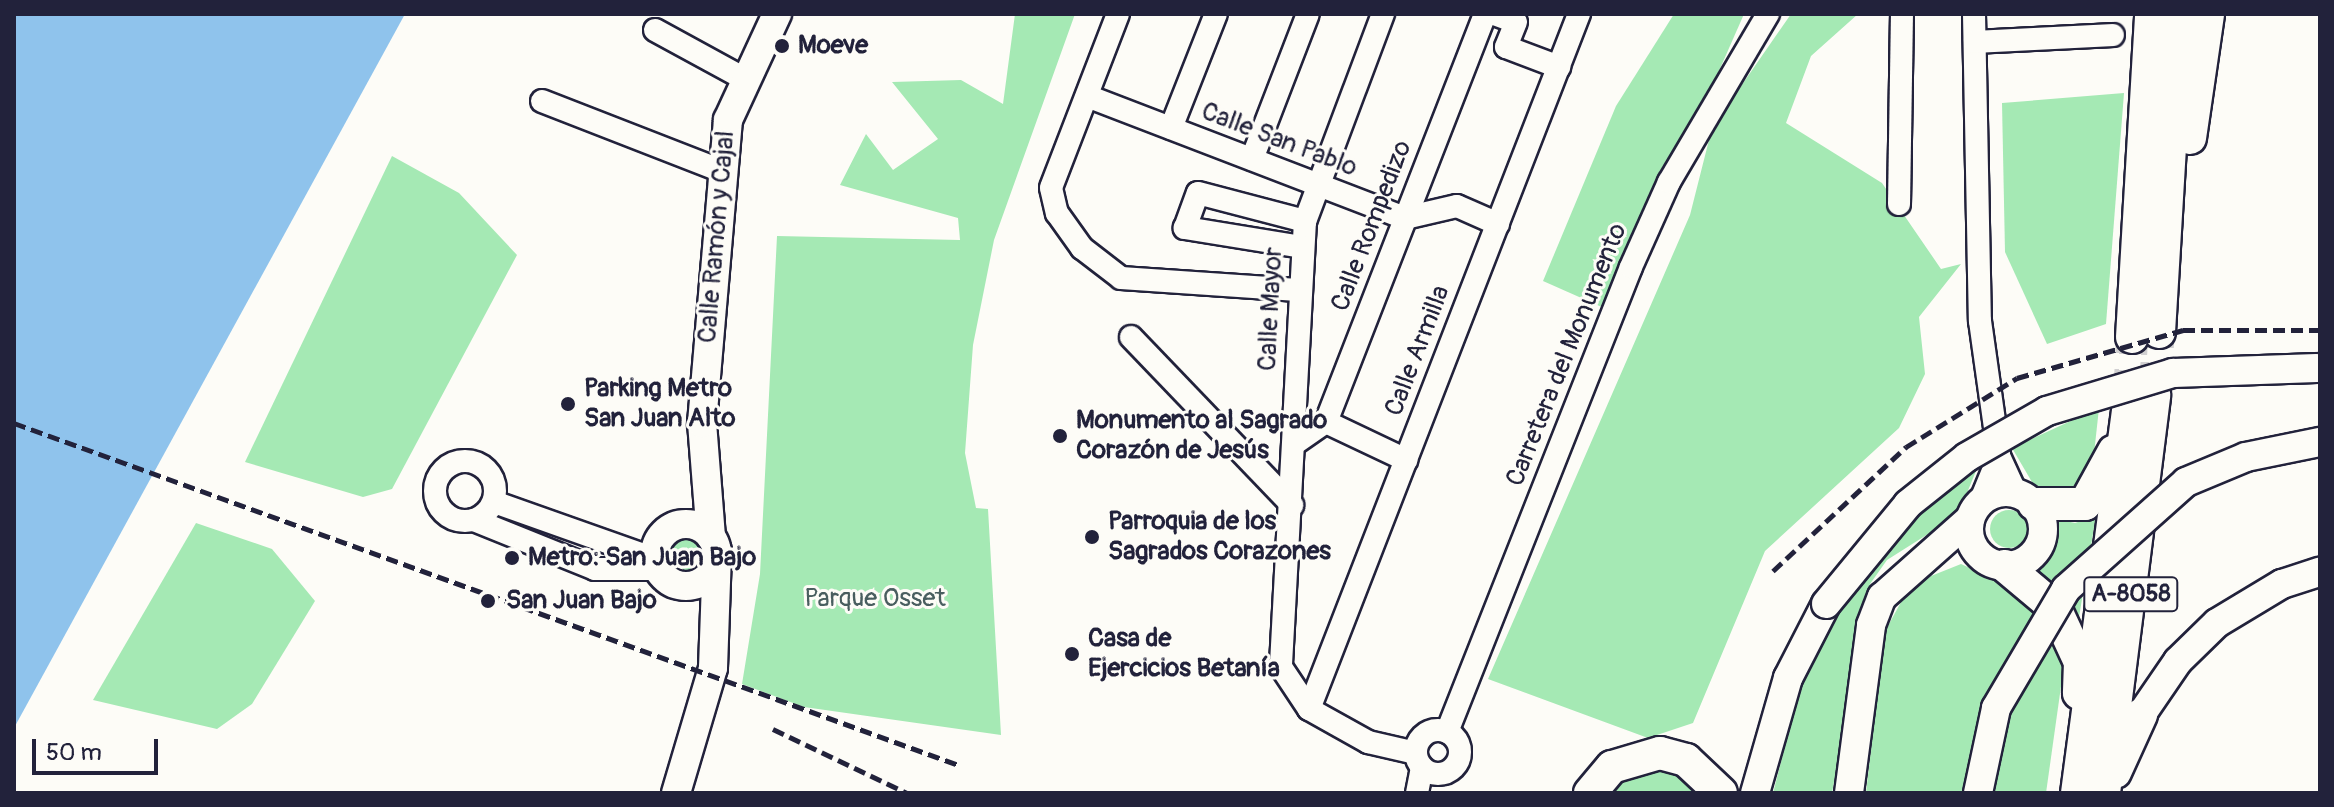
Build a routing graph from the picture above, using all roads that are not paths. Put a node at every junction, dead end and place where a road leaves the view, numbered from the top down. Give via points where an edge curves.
1 (1118, 14) edge
2 (1216, 14) edge
3 (1308, 14) edge
4 (1383, 14) edge
5 (1485, 14) edge
6 (1494, 14) edge
7 (1579, 14) edge
8 (1768, 14) edge
9 (1902, 14) edge
10 (1974, 14) edge
11 (2151, 14) edge
12 (2178, 14) edge
13 (2208, 14) edge
14 (769, 17) edge
15 (655, 30) dead end
16 (2113, 35) dead end
17 (1975, 42) junction
18 (1559, 67) junction
19 (743, 78) junction
20 (1087, 96) junction
21 (542, 101) dead end
22 (1171, 128) junction
23 (1252, 159) junction
24 (722, 171) junction
25 (1317, 185) junction
26 (1899, 204) dead end
27 (1405, 218) junction
28 (1305, 221) junction
29 (1498, 224) junction
30 (2165, 237) junction
31 (1302, 247) junction
32 (1298, 290) junction
33 (1131, 337) dead end
34 (2318, 368) edge
35 (2137, 408) junction
36 (1326, 422) junction
37 (702, 423) junction
38 (2320, 442) edge
39 (1294, 444) junction
40 (1999, 456) junction
41 (1406, 460) junction
42 (2025, 498) junction
43 (1292, 505) junction
44 (1976, 510) junction
45 (714, 544) junction
46 (654, 553) junction
47 (1923, 554) junction
48 (1992, 561) junction
49 (2320, 572) edge
50 (682, 586) junction
51 (713, 668) junction
52 (1309, 709) junction
53 (2141, 715) joint
54 (1447, 732) junction
55 (2086, 736) junction
56 (1429, 772) edge
57 (676, 793) edge
58 (1417, 793) edge
59 (1590, 793) edge
60 (1721, 793) edge
61 (1755, 793) edge
62 (1849, 793) edge
63 (1978, 793) edge
64 (2077, 793) edge
65 (2105, 793) edge

1 - 20 street
2 - 22 street
3 - 23 street
4 - 25 street, Calle Mayor
5 - 27 street, Calle Rompedizo
6 - 18 street via 1516,22 1506,47
7 - 18 street, Calle Armilla
8 - 54 street, Carretera del Monumento via 1669,182 1637,252
9 - 26 street
10 - 17 street
11 - 30 highway via 2146,334
12 - 30 highway
13 - 30 highway via 2181,198
14 - 19 main road, Calle Ramón y Cajal
15 - 19 street
16 - 17 street
17 - 40 street via 1980,321
18 - 29 street, Calle Armilla
19 - 24 main road, Calle Ramón y Cajal via 728,120
20 - 22 street, Calle San Pablo
20 - 32 street via 1051,188 1057,213 1082,248 1121,278
21 - 24 street
22 - 23 street, Calle San Pablo
23 - 25 street, Calle San Pablo
24 - 37 main road, Calle Ramón y Cajal
25 - 27 street, Calle San Pablo
25 - 28 street, Calle Mayor
27 - 29 street via 1457,206
27 - 36 street, Calle Rompedizo
28 - 31 street, Calle Mayor
28 - 31 street via 1198,193 1185,228
29 - 41 street, Calle Armilla
31 - 32 street, Calle Mayor
32 - 39 street, Calle Mayor
33 - 43 street
34 - 61 main road, bridge via 2173,373 2047,411 1967,457 1908,504 1826,604 1788,678
35 - 42 highway via 2085,504
35 - 55 highway, A-8058
35 - 65 highway, A-8058
36 - 39 street
36 - 41 street
37 - 45 main road, Calle Ramón y Cajal
37 - 46 main road, Calle Ramón y Cajal via 692,495
38 - 63 main road, bridge via 2246,457 2186,482 2066,589 1996,708
39 - 43 street, Calle Mayor
40 - 42 street
40 - 44 street
41 - 52 street, Calle Armilla
42 - 44 main road
42 - 48 main road via 2040,545
43 - 52 street, Calle Mayor via 1281,667
44 - 47 main road
44 - 48 main road
45 - 46 main road via 685,524
45 - 50 main road via 708,577
45 - 51 main road, Calle Ramón y Cajal
46 - 46 street via 628,545 493,505 595,569
46 - 50 main road
47 - 48 main road
47 - 62 main road via 1882,597 1871,625
48 - 55 highway via 2055,608 2072,637
49 - 53 main road via 2282,584 2217,623 2178,661
50 - 51 main road via 706,624
51 - 57 main road
52 - 56 street
53 - 65 highway
54 - 56 street via 1422,737
54 - 56 street via 1459,759
55 - 64 highway, A-8058
56 - 58 street
59 - 60 highway via 1612,767 1660,753 1686,760

